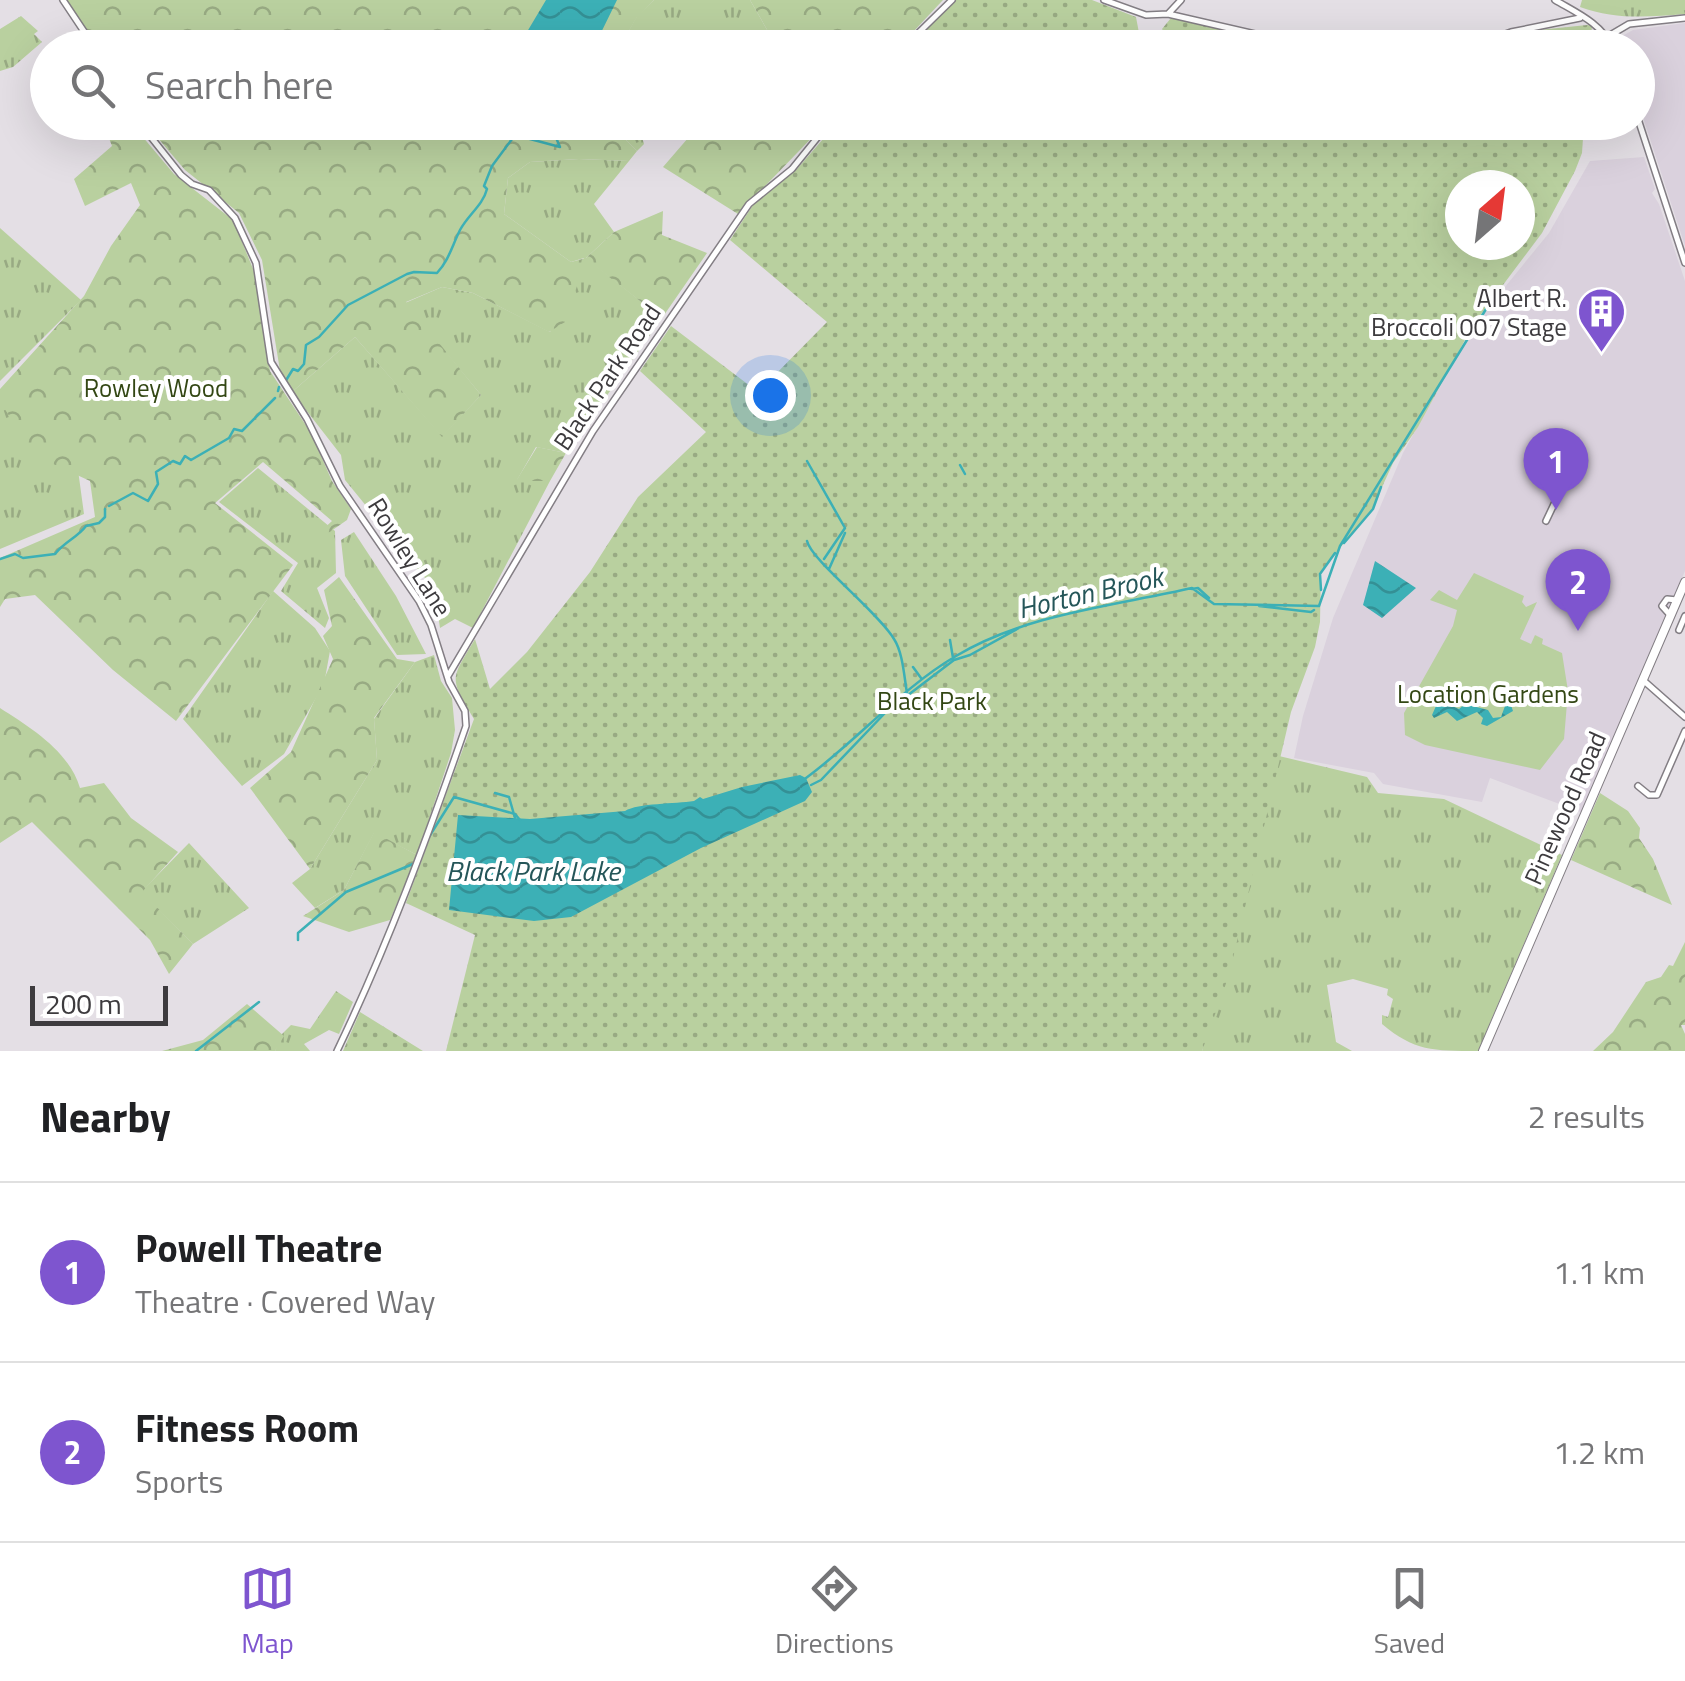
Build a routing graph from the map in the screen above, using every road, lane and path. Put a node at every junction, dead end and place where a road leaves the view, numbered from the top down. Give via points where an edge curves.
1 (63, 0) edge
2 (952, 0) edge
3 (1104, 0) edge
4 (1181, 0) edge
5 (1555, 0) edge
6 (1168, 14) junction
7 (1580, 18) junction
8 (1685, 18) edge
9 (82, 30) edge
10 (921, 30) edge
11 (1238, 30) edge
12 (1521, 30) edge
13 (1601, 30) edge
14 (1619, 30) edge
15 (153, 140) edge
16 (815, 140) edge
17 (1644, 140) edge
18 (1661, 194) junction
19 (1654, 197) dead end
20 (1685, 264) edge
21 (1555, 502) dead end
22 (1546, 521) dead end
23 (1685, 582) edge
24 (1674, 608) junction
25 (1685, 614) edge
26 (1679, 630) dead end
27 (448, 676) junction
28 (1644, 681) junction
29 (1685, 717) edge
30 (1685, 731) edge
31 (1638, 786) dead end
32 (337, 1051) edge
33 (1483, 1051) edge

1 - 9 street
2 - 10 street
3 - 6 street via 1146,15
4 - 6 street
5 - 7 street
6 - 11 street
7 - 12 street
7 - 13 street
8 - 14 street
15 - 27 street, Rowley Lane via 181,175 209,190 235,218 256,263 271,362 340,486 419,601
16 - 27 street, Black Park Road via 749,204 721,244 593,431
17 - 18 street
18 - 19 street
18 - 20 street
21 - 22 street
23 - 24 street, Pinewood Road
24 - 25 street
24 - 28 street, Pinewood Road
25 - 26 street
27 - 32 street, Rowley Lane via 466,726 421,858
28 - 29 street
28 - 33 street, Pinewood Road
30 - 31 street via 1656,795

